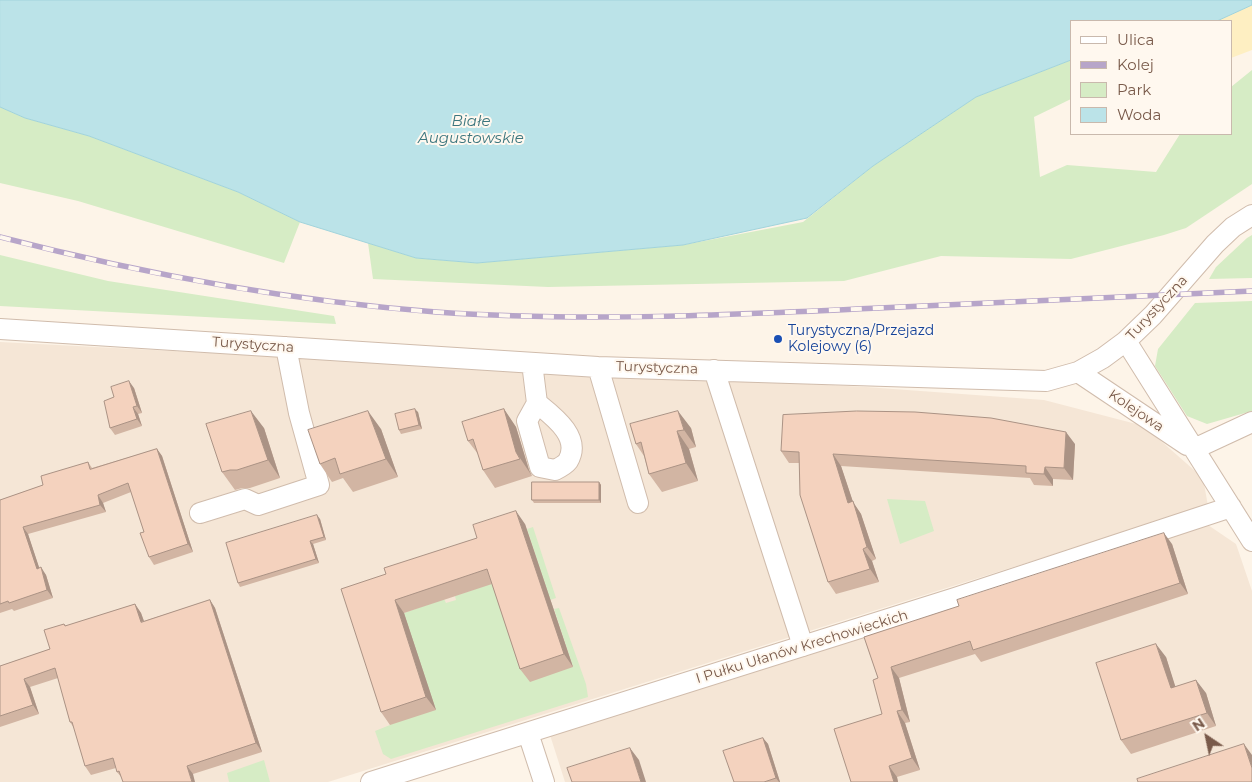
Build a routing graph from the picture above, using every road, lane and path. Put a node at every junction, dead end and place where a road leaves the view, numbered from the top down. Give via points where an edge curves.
1 (1252, 215) edge
2 (0, 329) edge
3 (1126, 341) junction
4 (286, 347) junction
5 (532, 363) junction
6 (598, 367) junction
7 (714, 370) junction
8 (1078, 372) junction
9 (537, 403) dead end
10 (1252, 422) edge
11 (1194, 449) junction
12 (638, 503) dead end
13 (1231, 507) junction
14 (200, 513) dead end
15 (1252, 541) edge
16 (803, 646) junction
17 (528, 733) junction
18 (371, 782) edge
19 (544, 782) edge

1 - 3 street, Turystyczna via 1215,244
2 - 4 street, Turystyczna
3 - 8 street, Turystyczna
3 - 11 street, Kolejowa
4 - 5 street, Turystyczna
4 - 14 street via 299,413 319,485 258,505 245,499
5 - 6 street, Turystyczna
5 - 9 street
6 - 7 street, Turystyczna
6 - 12 street
7 - 8 street, Turystyczna via 1016,381 1046,381
7 - 16 street
8 - 11 street, Kolejowa
10 - 11 street
11 - 13 street, Kolejowa
13 - 15 street, Kolejowa
13 - 16 street, I Pułku Ułanów Krechowieckich
16 - 17 street, I Pułku Ułanów Krechowieckich
17 - 18 street, I Pułku Ułanów Krechowieckich
17 - 19 street

